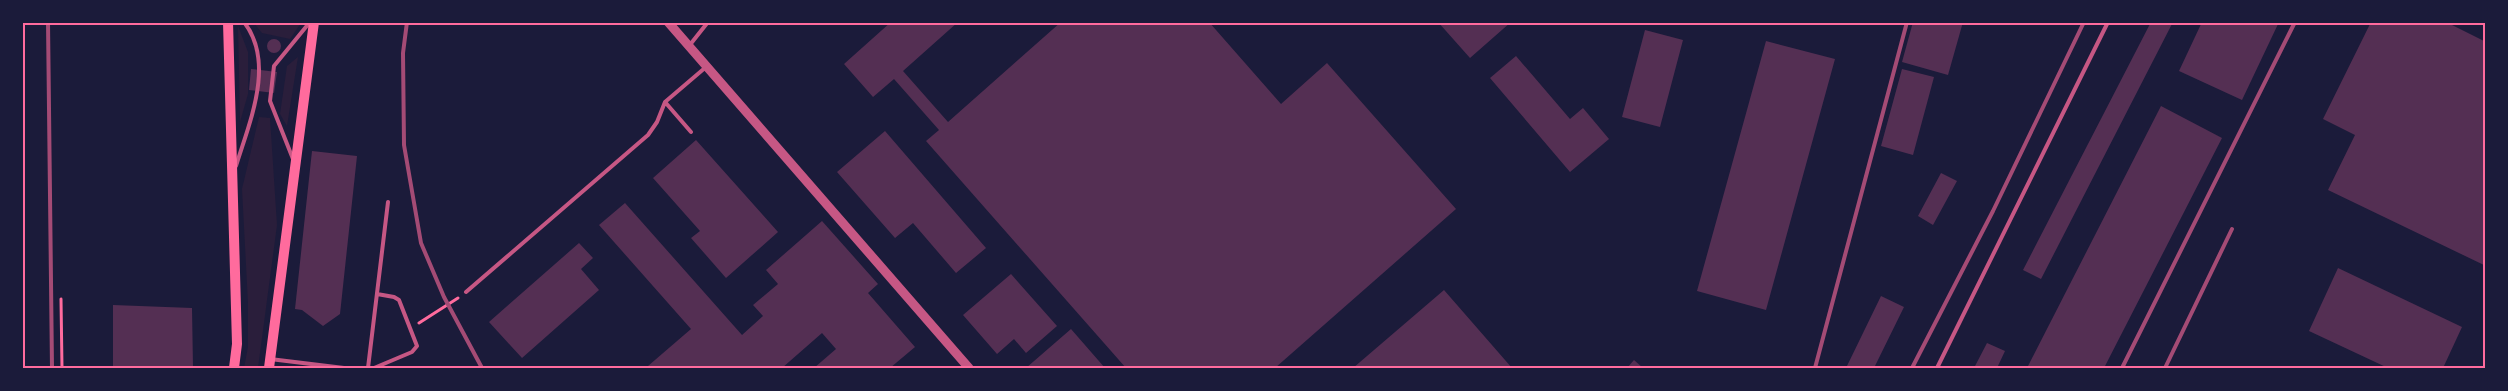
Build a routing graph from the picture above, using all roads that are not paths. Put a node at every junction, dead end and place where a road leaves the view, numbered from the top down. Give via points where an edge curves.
1 (228, 22) edge
2 (244, 22) edge
3 (310, 22) edge
4 (314, 22) edge
5 (668, 22) edge
6 (708, 22) edge
7 (2108, 22) edge
8 (688, 47) junction
9 (706, 67) junction
10 (665, 102) junction
11 (691, 132) dead end
12 (296, 166) junction
13 (234, 174) junction
14 (388, 202) dead end
15 (466, 292) road end
16 (377, 294) junction
17 (270, 364) edge
18 (234, 368) edge
19 (344, 368) edge
20 (368, 368) edge
21 (374, 368) edge
22 (969, 368) edge
23 (1937, 368) edge

1 - 13 main road
2 - 13 lane via 252,33 259,62 256,99
3 - 12 lane via 274,66 270,101
4 - 12 main road
5 - 8 street
6 - 8 lane
7 - 23 lane
8 - 9 street
9 - 10 lane
9 - 22 street
10 - 11 lane
10 - 15 lane via 648,135
12 - 17 main road
13 - 18 main road via 237,344
14 - 16 lane
16 - 20 lane
16 - 21 lane via 399,300 417,340 415,350
17 - 19 lane

